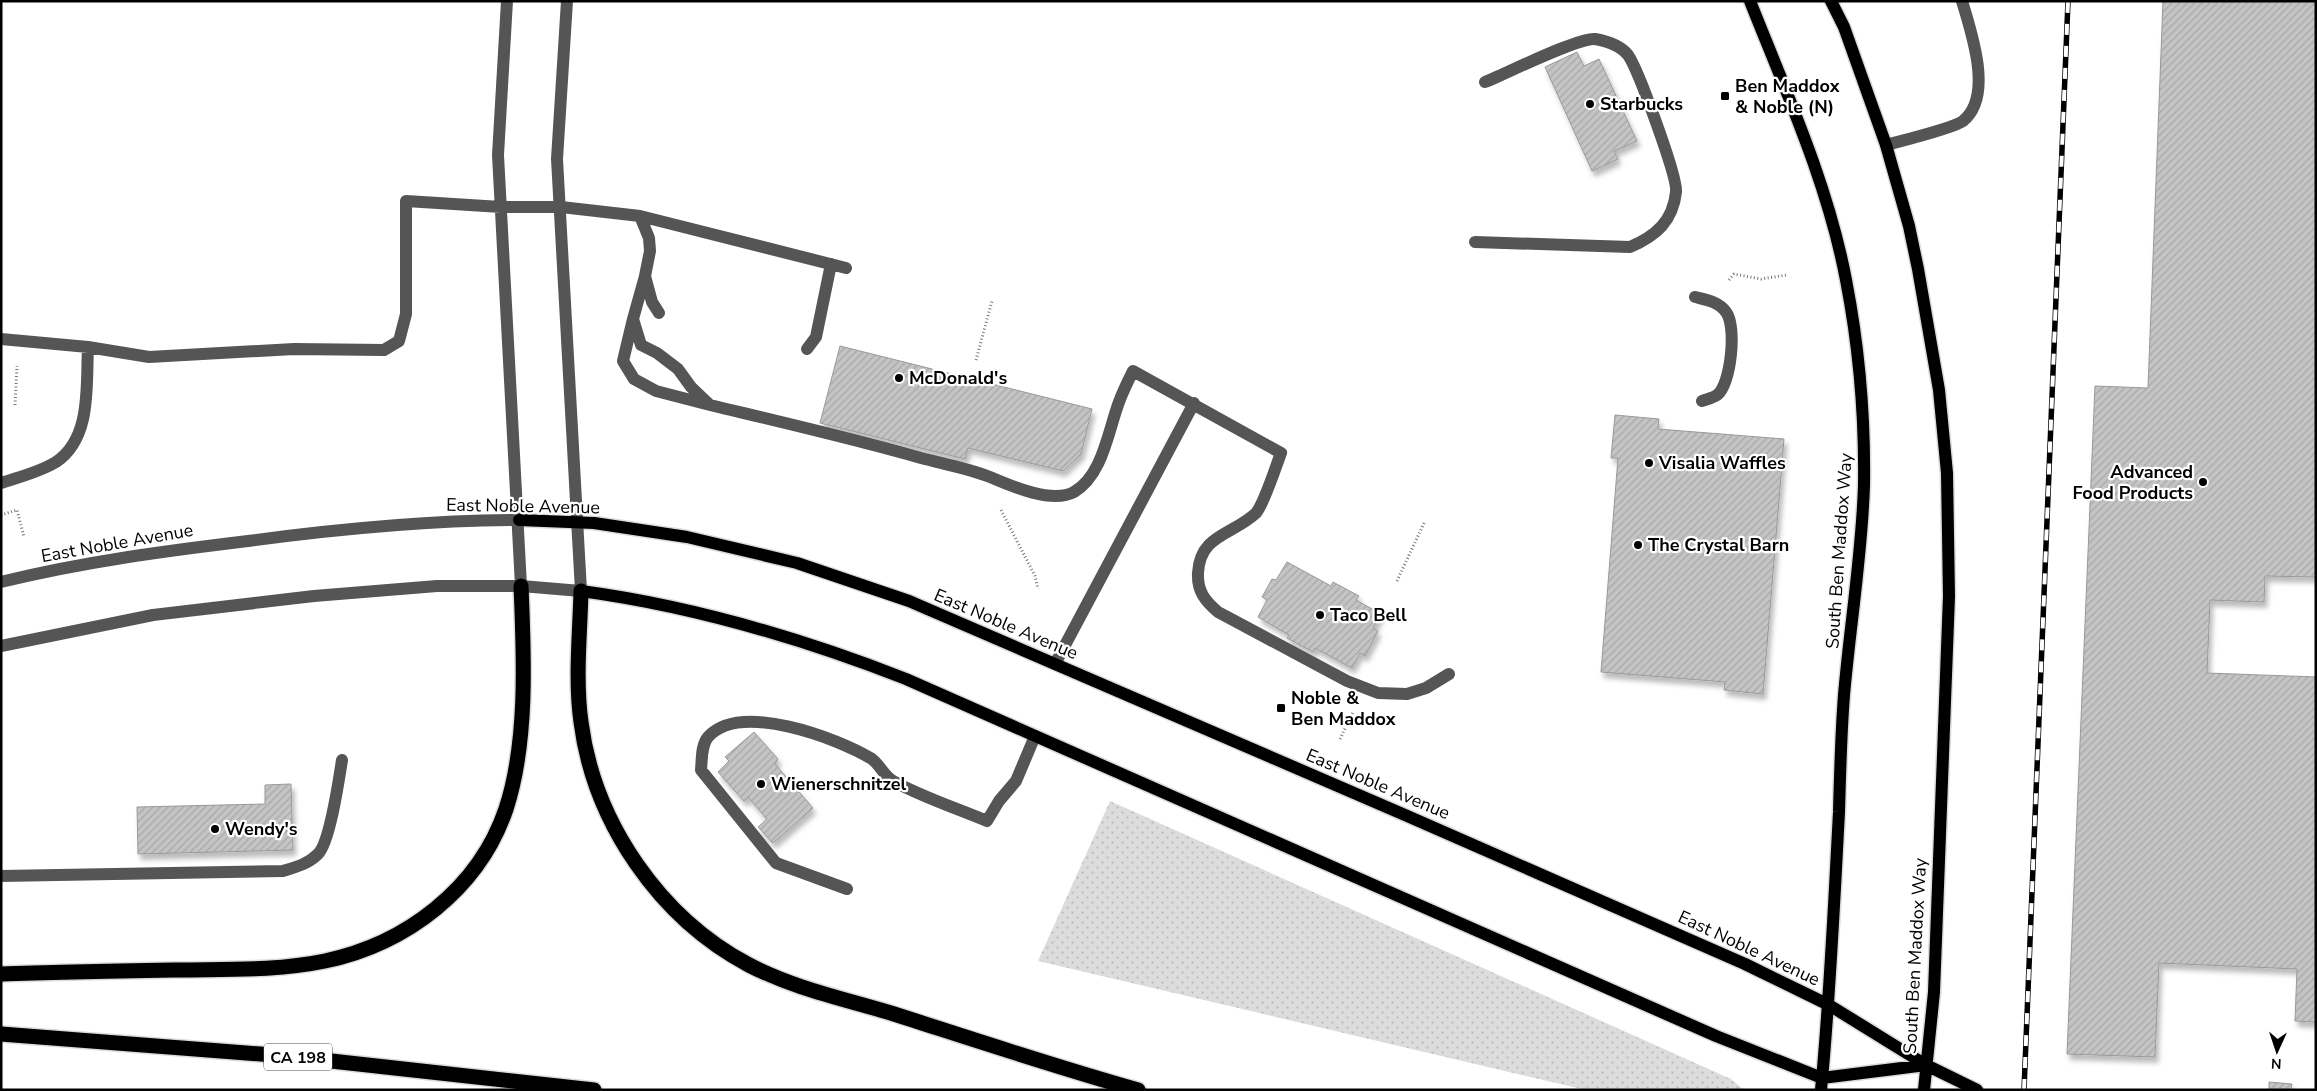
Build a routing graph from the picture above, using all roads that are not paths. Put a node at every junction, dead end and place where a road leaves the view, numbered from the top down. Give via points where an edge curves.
1 (507, 1) edge
2 (567, 1) edge
3 (1750, 1) edge
4 (1831, 1) edge
5 (1962, 1) edge
6 (1485, 82) dead end
7 (1886, 145) junction
8 (501, 207) junction
9 (561, 207) junction
10 (640, 216) junction
11 (1475, 242) dead end
12 (831, 264) junction
13 (846, 268) dead end
14 (645, 276) junction
15 (1695, 297) dead end
16 (659, 312) dead end
17 (633, 319) junction
18 (1, 339) edge
19 (88, 347) junction
20 (807, 349) dead end
21 (1702, 402) dead end
22 (1194, 403) junction
23 (710, 405) junction
24 (1, 483) edge
25 (519, 520) junction
26 (577, 522) junction
27 (1, 582) edge
28 (521, 586) junction
29 (581, 591) junction
30 (1, 646) edge
31 (1054, 664) junction
32 (1449, 674) dead end
33 (1035, 736) junction
34 (342, 760) dead end
35 (1, 876) edge
36 (847, 889) dead end
37 (1, 974) edge
38 (1829, 1005) junction
39 (1, 1034) edge
40 (1926, 1065) junction
41 (1821, 1084) edge
42 (594, 1090) edge
43 (1138, 1090) edge
44 (1924, 1090) edge
45 (1977, 1090) edge

1 - 8 street via 498,155
2 - 9 street via 557,159
3 - 38 main road, South Ben Maddox Way via 1801,128 1838,239 1854,321 1860,380 1864,485 1855,612 1844,696
4 - 7 main road, South Ben Maddox Way via 1844,27
5 - 7 street via 1978,54 1973,110 1962,122
6 - 11 street via 1569,44 1592,39 1610,42 1628,54 1658,128 1677,190 1666,222 1650,238 1630,247
7 - 40 main road, South Ben Maddox Way via 1909,226 1939,390 1949,514 1949,596 1934,983
8 - 9 street
8 - 19 street via 406,201 406,314 399,341 384,350 294,349 149,357
8 - 25 street
9 - 10 street
9 - 26 street
10 - 12 street
10 - 14 street via 650,238
12 - 13 street
12 - 20 street via 816,337
14 - 16 street via 652,302
14 - 17 street
15 - 21 street via 1714,302 1727,313 1732,328 1727,380 1718,395
17 - 23 street via 641,345 678,369
17 - 23 street via 624,361 634,379 656,391
18 - 19 street
19 - 24 street via 86,406 81,428 68,452 54,463
22 - 23 street via 1134,371 1118,402 1095,468 1073,493 1055,496 1027,492 971,469
22 - 31 street
22 - 32 street via 1281,453 1257,512 1208,545 1199,562 1198,580 1204,600 1218,612 1347,681 1378,693 1407,694 1426,688
25 - 26 main road, East Noble Avenue
25 - 27 street, East Noble Avenue via 426,522 303,534 91,563
25 - 28 street
26 - 29 street
26 - 31 main road, East Noble Avenue via 661,532 797,563 909,602
28 - 29 street
28 - 30 street via 437,586 217,606 153,615
28 - 37 highway via 524,657 519,742 511,790 498,828 482,859 455,893 429,914 362,951 302,965
29 - 33 main road via 711,615 828,649 906,679
29 - 43 highway via 579,706 594,778 606,811 628,850 652,885 682,916 732,956 787,982
31 - 38 main road, East Noble Avenue via 1441,830 1745,964
33 - 36 street via 1016,781 987,820 891,780 873,760 818,735 747,720 723,726 707,738 701,770 776,863
33 - 41 main road
34 - 35 street via 335,807 320,853 305,865 283,871
38 - 40 main road, East Noble Avenue
38 - 41 main road, South Ben Maddox Way
39 - 42 highway, CA 198 via 286,1056
40 - 41 main road
40 - 44 main road, South Ben Maddox Way
40 - 45 main road, East Noble Avenue

